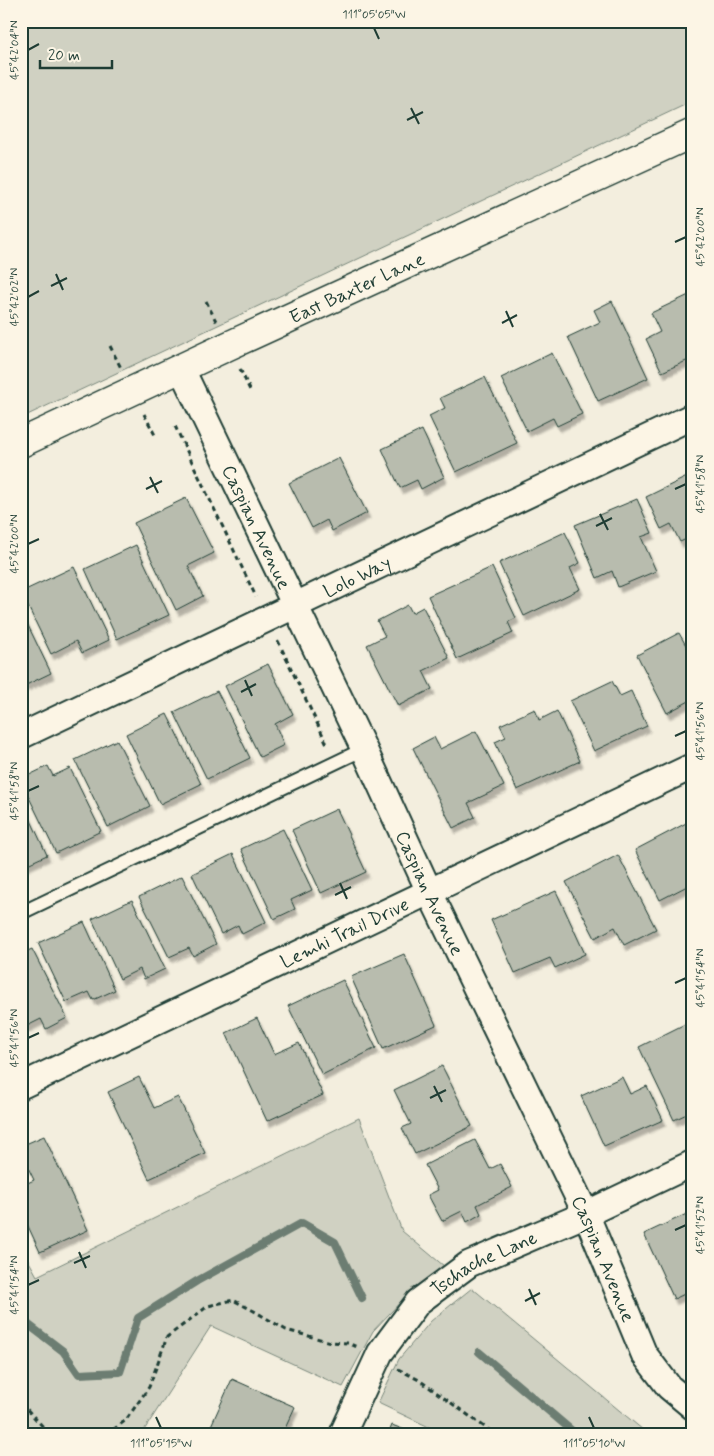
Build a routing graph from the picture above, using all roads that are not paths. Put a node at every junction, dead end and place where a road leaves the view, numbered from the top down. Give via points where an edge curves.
1 (693, 132) edge
2 (181, 368) junction
3 (693, 416) edge
4 (21, 443) edge
5 (295, 605) junction
6 (21, 736) edge
7 (364, 748) junction
8 (693, 766) edge
9 (430, 891) junction
10 (21, 913) edge
11 (21, 1086) edge
12 (693, 1163) edge
13 (586, 1214) junction
14 (693, 1407) edge
15 (342, 1435) edge

1 - 2 main road, East Baxter Lane
2 - 4 main road, East Baxter Lane
2 - 5 street, Caspian Avenue
3 - 5 street, Lolo Way
5 - 6 street, Lolo Way
5 - 7 street, Caspian Avenue
7 - 9 street, Caspian Avenue
7 - 10 lane
8 - 9 street, Lemhi Trail Drive
9 - 11 street, Lemhi Trail Drive
9 - 13 street, Caspian Avenue
12 - 13 street, Tschache Lane
13 - 14 street, Caspian Avenue via 644,1354 668,1387
13 - 15 street, Tschache Lane via 470,1264 418,1302 377,1358

